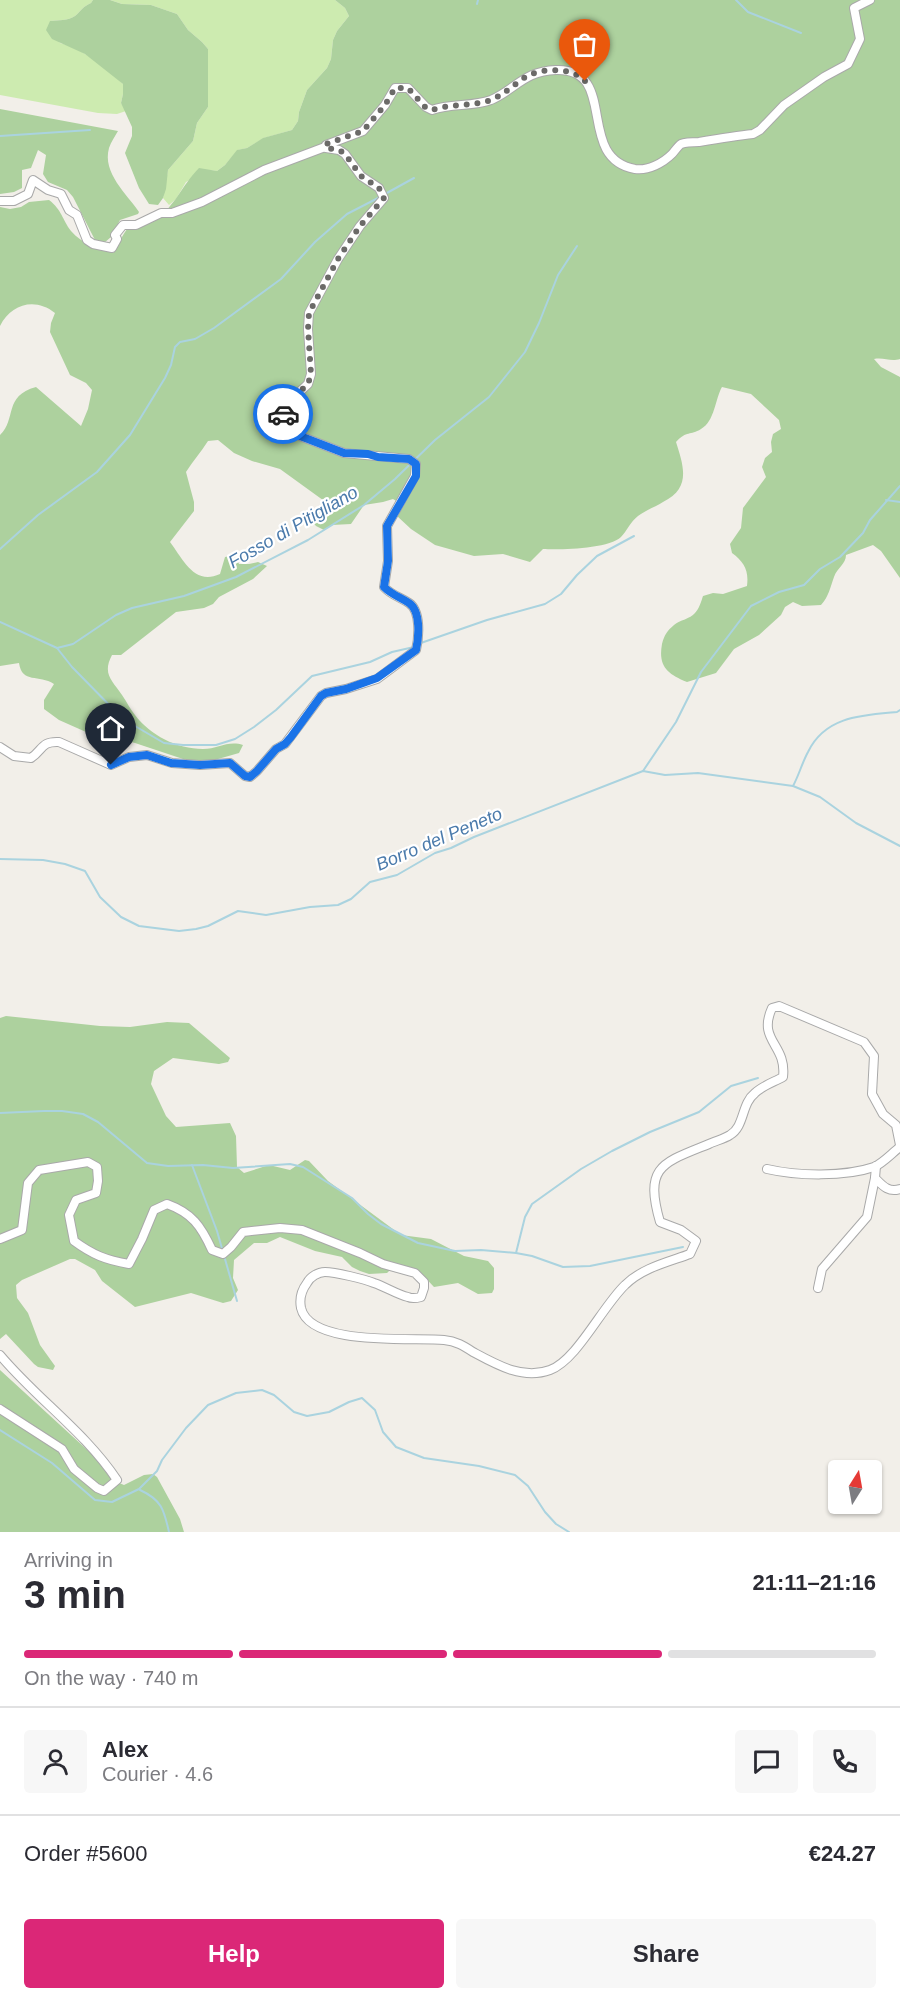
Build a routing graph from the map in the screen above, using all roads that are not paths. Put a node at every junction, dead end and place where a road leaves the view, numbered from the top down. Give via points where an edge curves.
1 (870, 0) edge
2 (325, 147) junction
3 (0, 201) edge
4 (0, 747) edge
5 (900, 1146) edge
6 (876, 1166) junction
7 (767, 1170) dead end
8 (875, 1178) junction
9 (900, 1189) edge
10 (0, 1239) edge
11 (818, 1288) dead end
12 (0, 1355) edge
13 (0, 1409) edge

1 - 2 street via 854,8 860,39 848,64 784,105 760,130 681,145 663,162 644,169 627,166 608,155 589,84 581,76 558,70 529,75 490,100 432,110 408,88 395,88 363,131
2 - 3 street via 264,170 202,202 161,213 136,225 123,225 112,248 87,240 77,215 69,210 61,194 33,180 28,194 14,201
2 - 4 street via 345,154 384,198 338,259 309,313 311,374 308,384 283,414 289,428 300,436 344,453 409,459 416,464 416,476 387,526 384,587 414,608 416,650 377,678 321,696 285,744 250,777 230,763 171,763 147,755 111,765 59,742 46,743 30,758 14,756
5 - 6 street
5 - 10 street via 896,1125 872,1094 874,1056 869,1047 802,1014 779,1006 772,1008 767,1032 782,1057 783,1077 754,1093 739,1127 731,1135 669,1160 659,1168 653,1195 660,1222 696,1241 690,1254 651,1268 625,1284 571,1357 540,1372 516,1373 459,1343 444,1340 392,1340 319,1329 303,1316 300,1304 301,1291 310,1277 325,1272 374,1283 410,1298 421,1297 424,1282 415,1273 382,1264 302,1230 243,1232 223,1254 212,1250 203,1230 184,1210 168,1204 154,1210 129,1264 92,1254 74,1241 69,1215 76,1200 96,1193 97,1167 88,1162 39,1170 28,1183 22,1230
6 - 7 street via 833,1174
6 - 8 street
8 - 9 street via 886,1189
8 - 11 street via 867,1217 822,1269
12 - 13 street via 117,1480 104,1491 97,1488 74,1469 62,1449

